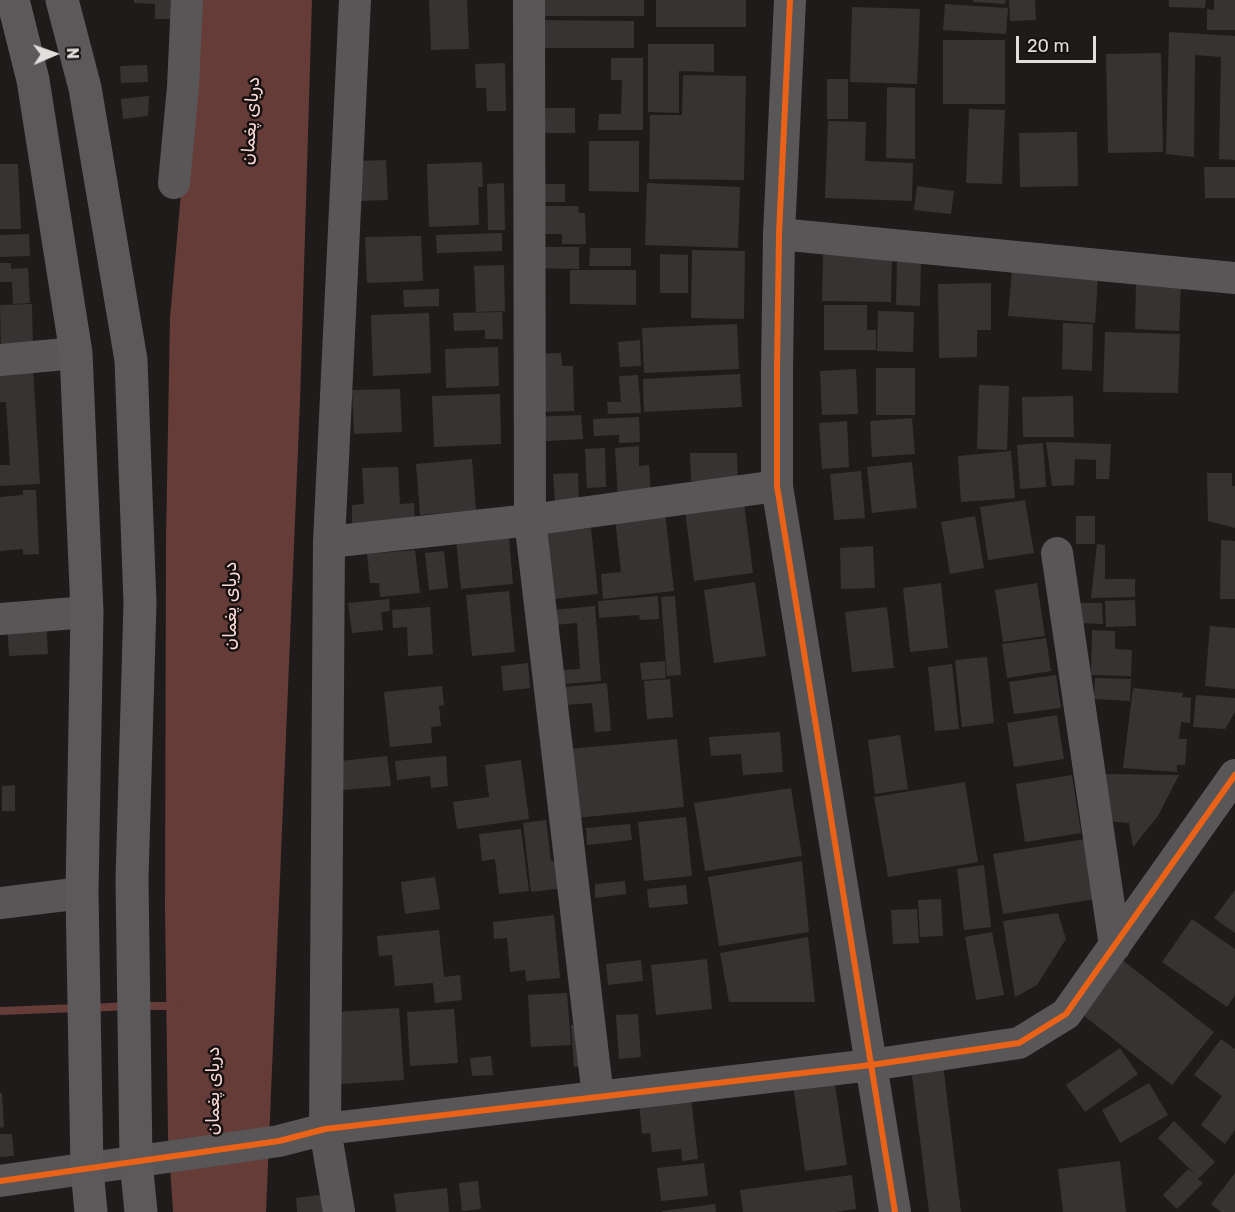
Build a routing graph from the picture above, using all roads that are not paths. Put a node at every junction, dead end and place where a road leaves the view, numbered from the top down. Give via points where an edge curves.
1 (13, 0) edge
2 (62, 0) edge
3 (187, 0) edge
4 (355, 0) edge
5 (529, 0) edge
6 (790, 0) edge
7 (174, 183) dead end
8 (779, 234) junction
9 (1235, 278) edge
10 (76, 353) junction
11 (0, 360) edge
12 (777, 486) junction
13 (530, 520) junction
14 (329, 542) junction
15 (1057, 553) dead end
16 (87, 612) junction
17 (0, 619) edge
18 (1235, 776) edge
19 (82, 892) junction
20 (0, 903) edge
21 (1115, 946) junction
22 (872, 1065) junction
23 (598, 1097) junction
24 (325, 1129) junction
25 (136, 1161) junction
26 (87, 1169) junction
27 (0, 1181) edge
28 (91, 1212) edge
29 (141, 1212) edge
30 (339, 1212) edge
31 (895, 1212) edge

1 - 10 main road via 33,80
2 - 25 main road via 85,88 131,360 140,603 132,879
3 - 7 street
4 - 14 street
5 - 13 street
6 - 8 street
8 - 9 street
8 - 12 street
10 - 11 street
10 - 16 main road
12 - 13 street
12 - 22 street
13 - 14 street
13 - 23 street
14 - 24 street
15 - 21 street
16 - 17 street
16 - 19 main road
18 - 21 street
19 - 20 street
19 - 26 main road
21 - 22 street via 1066,1014 1019,1043
22 - 23 street
22 - 31 street
23 - 24 street
24 - 25 street via 279,1141
24 - 30 street
25 - 26 street
25 - 29 main road
26 - 27 street
26 - 28 main road

